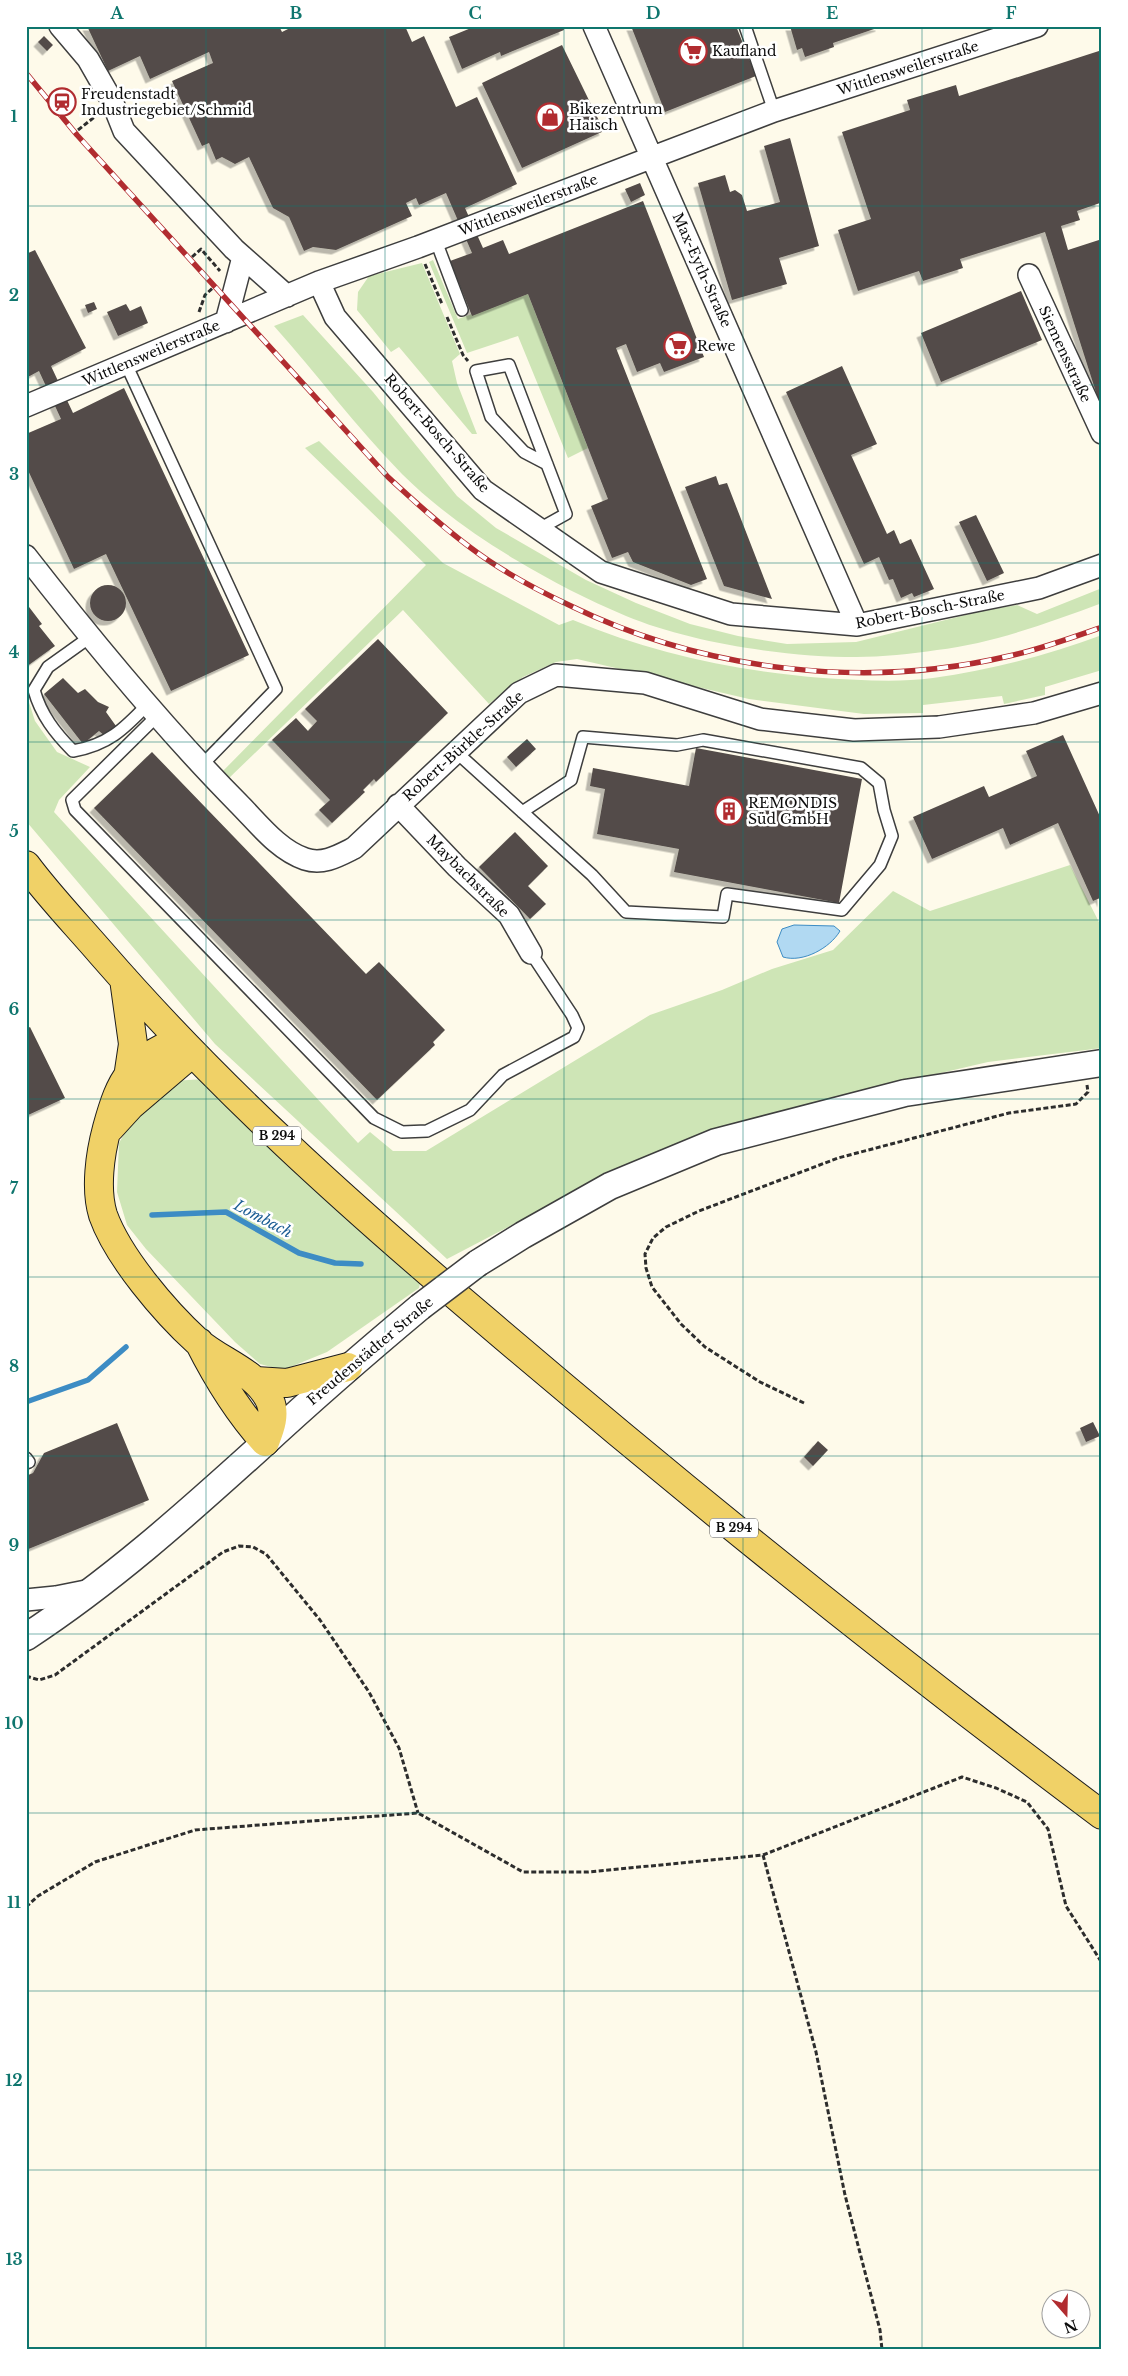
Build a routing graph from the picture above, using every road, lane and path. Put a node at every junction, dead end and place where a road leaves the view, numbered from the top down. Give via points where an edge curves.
1 (60, 26) edge
2 (594, 26) edge
3 (745, 26) edge
4 (1037, 26) edge
5 (774, 111) junction
6 (89, 120) dead end
7 (78, 130) dead end
8 (653, 157) junction
9 (436, 241) junction
10 (192, 257) dead end
11 (243, 257) junction
12 (1029, 275) dead end
13 (223, 276) dead end
14 (219, 281) dead end
15 (320, 282) junction
16 (287, 296) junction
17 (462, 310) dead end
18 (226, 322) junction
19 (191, 336) junction
20 (126, 364) junction
21 (26, 406) edge
22 (1102, 433) edge
23 (547, 464) junction
24 (539, 529) junction
25 (26, 557) edge
26 (1102, 565) edge
27 (857, 625) junction
28 (90, 637) junction
29 (1102, 692) edge
30 (151, 711) junction
31 (455, 751) junction
32 (201, 766) junction
33 (398, 805) junction
34 (522, 812) junction
35 (26, 864) edge
36 (531, 953) joint
37 (124, 979) junction
38 (186, 1047) junction
39 (130, 1071) junction
40 (1098, 1072) edge
41 (106, 1133) junction
42 (199, 1342) junction
43 (348, 1367) junction
44 (256, 1381) junction
45 (804, 1403) dead end
46 (265, 1442) junction
47 (96, 1589) junction
48 (26, 1600) edge
49 (26, 1637) edge
50 (26, 1676) edge
51 (418, 1813) junction
52 (1102, 1814) edge
53 (763, 1855) junction
54 (26, 1907) edge
55 (1102, 1963) edge
56 (882, 2350) edge

1 - 11 street via 88,59 124,130
2 - 8 street, Max-Eyth-Straße
3 - 5 lane
4 - 5 street, Wittlensweilerstraße
5 - 8 street, Wittlensweilerstraße
6 - 7 path
8 - 9 street, Wittlensweilerstraße
8 - 27 street, Max-Eyth-Straße via 755,407
9 - 15 street, Wittlensweilerstraße
9 - 17 lane
10 - 13 path via 201,249
11 - 16 street
11 - 18 street
12 - 22 street, Siemensstraße
14 - 19 path via 205,295
15 - 16 street, Wittlensweilerstraße
15 - 24 street, Robert-Bosch-Straße via 336,317 483,490
16 - 18 street, Wittlensweilerstraße
18 - 19 street, Wittlensweilerstraße
19 - 20 street, Wittlensweilerstraße
20 - 21 street, Wittlensweilerstraße
20 - 32 lane via 276,690
23 - 23 lane via 509,365 476,371 491,417 524,452
23 - 24 lane via 566,514
24 - 27 street, Robert-Bosch-Straße via 601,572 731,614
25 - 28 street, Robert-Bürkle-Straße
26 - 27 street, Robert-Bosch-Straße via 1038,588
28 - 30 street, Robert-Bürkle-Straße
28 - 30 lane via 48,667 34,690 39,708 58,736 74,750 93,748
29 - 31 street, Robert-Bürkle-Straße via 1034,713 939,727 854,730 760,719 645,683 556,675 519,693
30 - 32 street, Robert-Bürkle-Straße
30 - 36 lane via 72,800 75,810 374,1118 402,1132 427,1131 470,1110 503,1075 574,1037 578,1028 572,1015
31 - 33 street, Robert-Bürkle-Straße
31 - 34 lane
32 - 33 street, Robert-Bürkle-Straße via 279,844 305,859 328,861 354,848
33 - 36 street, Maybachstraße via 457,867 509,915
34 - 34 lane via 571,780 583,737 677,745 703,740 861,768 879,784 892,836 880,865 842,910 727,894 723,917 626,912 592,875
35 - 37 main road, B 294
37 - 38 main road, B 294
37 - 39 main road via 134,1044
38 - 39 main road via 147,1056
38 - 41 main road
38 - 52 main road, B 294 via 376,1228 618,1434 793,1577
39 - 41 main road via 115,1100
40 - 43 street, Freudenstädter Straße, bridge via 905,1093 716,1142 610,1186 523,1235 478,1263
40 - 45 path via 1087,1082 1088,1092 1076,1104 1009,1113 838,1158 699,1211 666,1227 653,1238 645,1254 652,1287 681,1324 704,1347 760,1382
41 - 42 main road via 98,1172 103,1214 124,1256 154,1295
42 - 44 main road
42 - 46 main road via 218,1379
43 - 44 main road via 287,1383
43 - 46 street, Freudenstädter Straße
44 - 46 main road via 271,1402 273,1420
46 - 47 street, Freudenstädter Straße via 166,1532
47 - 48 street
47 - 49 street, Freudenstädter Straße
50 - 51 path via 39,1680 55,1674 223,1552 239,1546 253,1547 266,1554 320,1620 369,1692 399,1748
51 - 53 path via 523,1872 588,1872
51 - 54 path via 194,1830 95,1862 38,1896
53 - 55 path via 962,1778 996,1788 1027,1802 1048,1829 1066,1906
53 - 56 path via 816,2052 844,2195 880,2330

